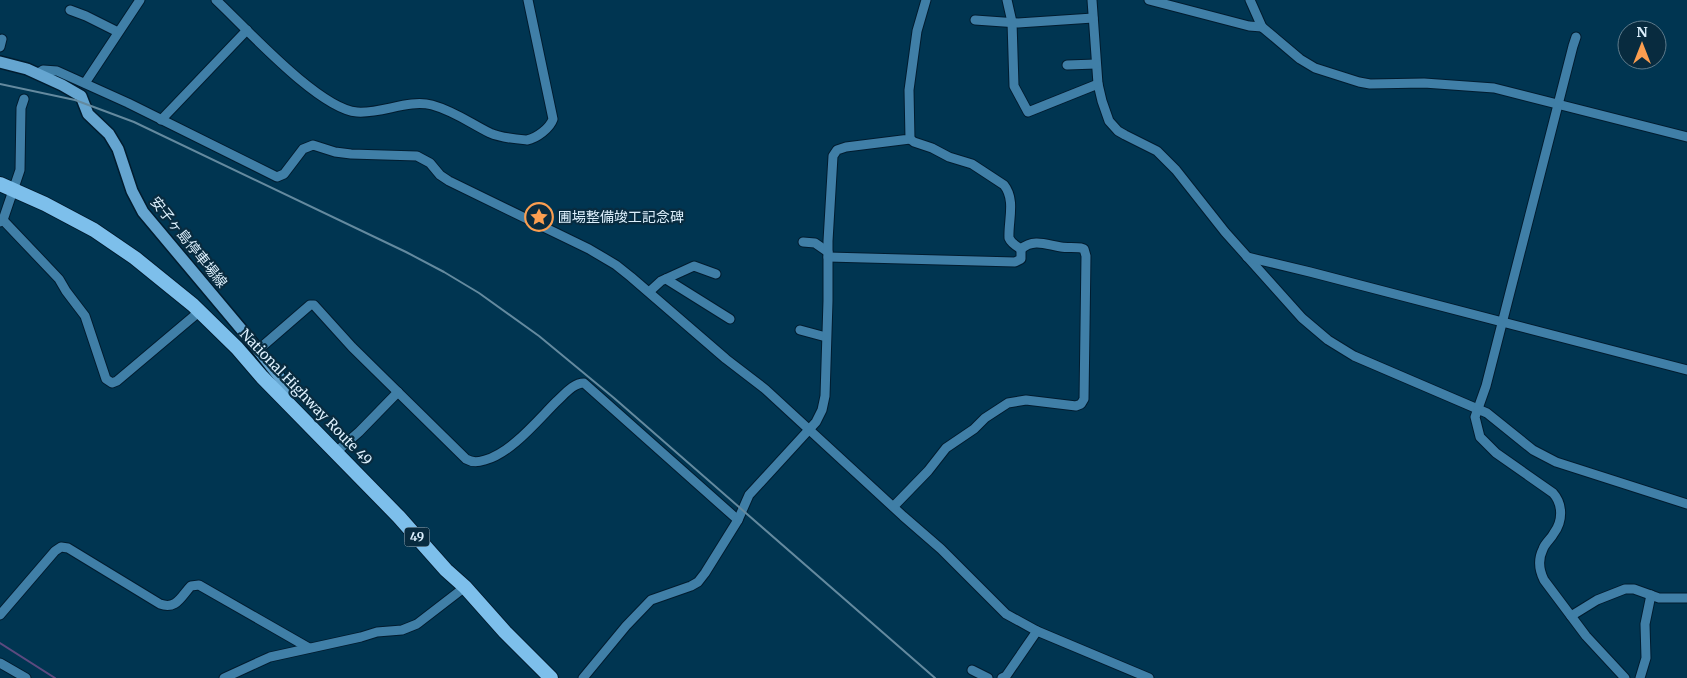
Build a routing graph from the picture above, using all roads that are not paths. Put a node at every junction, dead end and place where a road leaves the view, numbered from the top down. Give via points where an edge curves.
1 (140, 0) edge
2 (216, 0) edge
3 (528, 0) edge
4 (926, 0) edge
5 (1007, 0) edge
6 (1092, 0) edge
7 (1149, 0) edge
8 (1250, 0) edge
9 (1163, 2) edge
10 (70, 10) dead end
11 (1093, 18) junction
12 (975, 20) dead end
13 (1012, 22) junction
14 (1262, 27) junction
15 (247, 30) junction
16 (118, 32) junction
17 (1576, 37) dead end
18 (0, 62) edge
19 (1096, 64) junction
20 (1067, 65) dead end
21 (37, 74) junction
22 (85, 83) junction
23 (1098, 84) junction
24 (24, 99) dead end
25 (1559, 104) junction
26 (161, 120) junction
27 (1687, 137) edge
28 (910, 139) junction
29 (6, 187) edge
30 (1, 221) edge
31 (803, 242) dead end
32 (1021, 249) junction
33 (828, 255) junction
34 (1247, 258) junction
35 (716, 274) dead end
36 (666, 278) junction
37 (650, 292) junction
38 (200, 311) junction
39 (730, 319) dead end
40 (1502, 322) junction
41 (800, 330) dead end
42 (826, 337) junction
43 (258, 350) junction
44 (1687, 370) edge
45 (398, 392) junction
46 (282, 397) junction
47 (1478, 408) junction
48 (809, 430) junction
49 (336, 452) junction
50 (1687, 504) edge
51 (894, 506) junction
52 (738, 520) junction
53 (465, 587) junction
54 (1651, 595) junction
55 (1687, 598) edge
56 (0, 615) edge
57 (1571, 616) junction
58 (1037, 631) junction
59 (309, 648) junction
60 (0, 663) edge
61 (972, 670) dead end
62 (26, 678) edge
63 (224, 678) edge
64 (551, 678) edge
65 (583, 678) edge
66 (988, 678) edge
67 (1002, 678) edge
68 (1149, 678) edge
69 (1625, 678) edge
70 (1640, 678) edge

1 - 16 street
2 - 15 street
3 - 15 street via 552,119 550,125 529,140 491,133 453,112 422,103 365,112 342,108 303,83
4 - 28 street via 917,31 909,90
5 - 13 street
6 - 11 street
7 - 9 street
8 - 14 street
9 - 14 street
10 - 16 street
11 - 13 street
11 - 19 street
12 - 13 street
13 - 23 street via 1014,86 1028,112
14 - 25 street via 1315,68 1365,84 1485,86
15 - 26 street
16 - 22 street
17 - 25 street
18 - 21 main road, 安子ヶ島停車場線
19 - 20 street
19 - 23 street
21 - 22 street via 42,70 52,70
21 - 43 main road, 安子ヶ島停車場線 via 80,96 88,114 109,134 118,149 143,212
22 - 26 street
23 - 34 street via 1105,113 1113,126 1166,159
24 - 29 street via 20,170
25 - 27 street
25 - 40 street
26 - 37 street via 277,176 284,174 303,149 311,146 351,154 421,158 450,181 589,249
28 - 32 street via 972,164 1004,185 1010,202 1009,238
28 - 33 street via 840,148 834,153
29 - 30 street
29 - 38 highway, National Highway Route 49 / 49 via 94,230 143,264
30 - 38 street via 59,278 85,316 106,378 112,383
31 - 33 street via 815,243
32 - 33 street via 1021,259 1016,262
32 - 51 street via 1042,243 1081,248 1086,252 1083,402 1076,406 1026,400 1008,403 946,448
33 - 42 street
34 - 40 street
34 - 47 street via 1302,318 1328,340 1366,362
35 - 36 street via 694,266
36 - 37 street
36 - 39 street
37 - 48 street
38 - 46 highway, National Highway Route 49 / 49
40 - 44 street
40 - 47 street
41 - 42 street
42 - 48 street via 823,406
43 - 45 street via 310,305 314,305
43 - 46 main road, 安子ヶ島停車場線 via 284,383 286,388
45 - 49 street
45 - 52 street via 466,460 474,462 501,453 569,390 584,382
46 - 49 highway, National Highway Route 49 / 49
47 - 50 street via 1542,456
47 - 57 street via 1475,417 1483,441 1558,500 1560,520 1556,532 1543,548 1540,567 1544,580
48 - 51 street
48 - 52 street via 750,495
49 - 53 highway, National Highway Route 49 / 49
51 - 58 street via 1006,614
52 - 65 street via 698,582 651,600
53 - 59 street via 409,628
53 - 64 highway, National Highway Route 49 / 49
54 - 55 street
54 - 57 street via 1634,589 1622,590
54 - 70 street via 1645,624 1646,658
56 - 59 street via 61,547 68,548 160,604 176,604 191,586 199,585
57 - 69 street
58 - 67 street
58 - 68 street
59 - 63 street via 270,657
60 - 62 street
61 - 66 street

